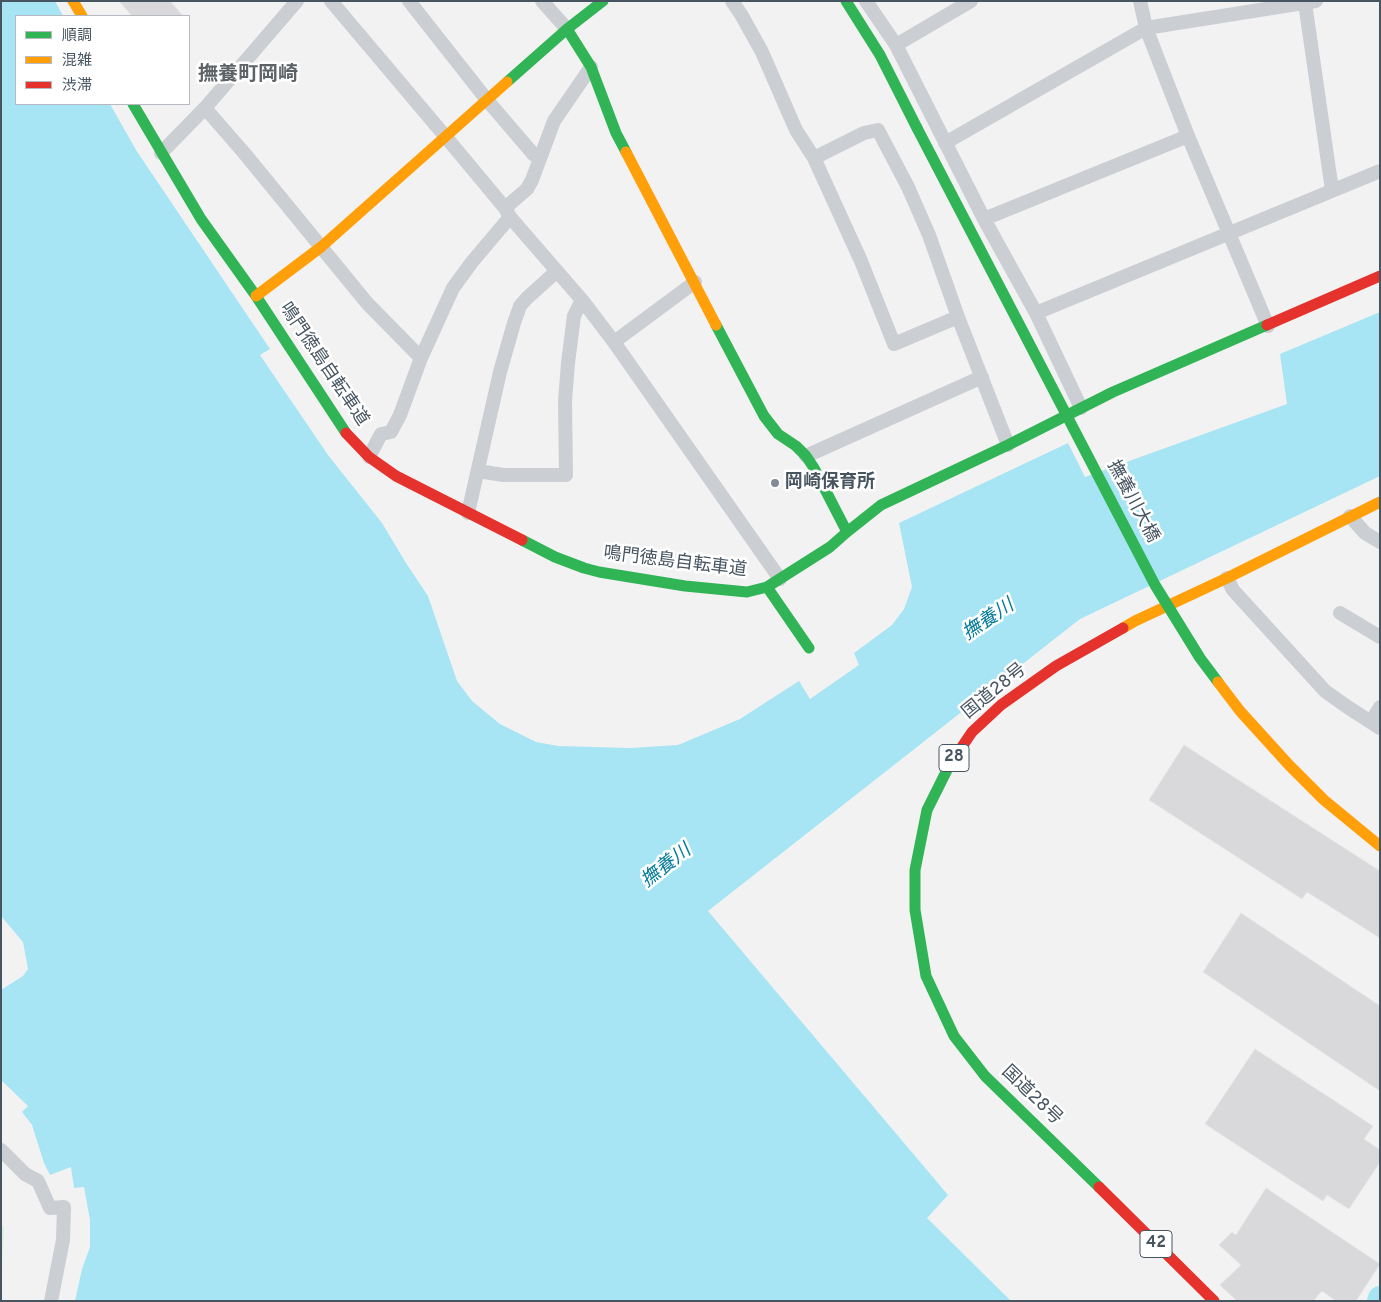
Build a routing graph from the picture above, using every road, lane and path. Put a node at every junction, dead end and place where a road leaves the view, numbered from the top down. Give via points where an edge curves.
1 (73, 1) edge
2 (297, 1) edge
3 (331, 1) edge
4 (409, 1) edge
5 (542, 1) edge
6 (603, 1) edge
7 (732, 1) edge
8 (846, 1) edge
9 (866, 1) edge
10 (971, 1) edge
11 (1140, 1) edge
12 (1310, 2) edge
13 (81, 15) edge
14 (1146, 28) junction
15 (567, 29) junction
16 (896, 45) junction
17 (591, 67) junction
18 (487, 100) junction
19 (134, 105) edge
20 (205, 108) junction
21 (445, 136) junction
22 (1188, 136) junction
23 (945, 143) junction
24 (161, 153) junction
25 (540, 156) junction
26 (814, 158) junction
27 (1380, 171) edge
28 (1332, 190) junction
29 (508, 212) junction
30 (984, 219) junction
31 (1229, 234) junction
32 (321, 247) junction
33 (558, 271) junction
34 (1380, 276) edge
35 (695, 282) junction
36 (256, 296) junction
37 (582, 300) junction
38 (1036, 313) junction
39 (958, 317) junction
40 (1268, 326) junction
41 (614, 342) junction
42 (421, 358) junction
43 (982, 377) junction
44 (1081, 408) junction
45 (1008, 445) junction
46 (806, 456) junction
47 (369, 457) junction
48 (478, 471) junction
49 (1380, 502) edge
50 (468, 513) junction
51 (1350, 516) junction
52 (847, 532) junction
53 (1380, 542) edge
54 (1227, 578) junction
55 (780, 579) junction
56 (767, 587) junction
57 (1340, 614) dead end
58 (1380, 637) edge
59 (809, 648) dead end
60 (1380, 707) edge
61 (1375, 725) edge
62 (1380, 846) edge
63 (1, 1150) edge
64 (1099, 1187) joint
65 (51, 1301) edge
66 (1214, 1301) edge

1 - 13 main road
2 - 20 street
3 - 21 street
4 - 18 street
5 - 15 street
6 - 15 main road
7 - 26 street via 762,52 796,130
8 - 62 main road, 撫養川大橋, bridge via 880,55 1155,584 1200,658 1240,712 1289,765 1324,800
9 - 16 street
10 - 16 street
11 - 14 street
12 - 14 street
12 - 28 street
14 - 22 street
14 - 23 street
15 - 17 main road
15 - 18 main road
16 - 23 street
17 - 25 street via 554,121
17 - 35 main road via 616,132
18 - 21 main road
18 - 25 street via 534,155
19 - 24 main road, 鳴門徳島自転車道
20 - 24 street
20 - 32 street
21 - 29 street
21 - 32 main road
22 - 30 street
22 - 31 street
23 - 30 street
24 - 36 main road, 鳴門徳島自転車道 via 201,219
25 - 29 street via 527,189
26 - 39 street via 894,344
26 - 39 street via 864,133 878,130 929,235
27 - 28 street
28 - 31 street
29 - 33 street
29 - 42 street via 453,288
30 - 38 street
31 - 38 street
31 - 40 street
32 - 36 main road
32 - 42 street via 367,303
33 - 37 street
33 - 48 street via 520,306 500,372
34 - 40 main road, 鳴門徳島自転車道
35 - 41 street
35 - 46 main road via 764,416 778,434
36 - 47 main road, 鳴門徳島自転車道 via 344,432
37 - 41 street
37 - 48 street via 574,316 568,363 566,475 503,475
38 - 44 street
39 - 43 street
40 - 44 main road, 鳴門徳島自転車道
41 - 55 street
42 - 47 street via 400,415 391,432 381,434
43 - 45 street
43 - 46 street
44 - 45 main road, 鳴門徳島自転車道
45 - 52 main road, 鳴門徳島自転車道 via 881,505
46 - 52 main road
47 - 50 main road, 鳴門徳島自転車道 via 396,476
48 - 50 street
49 - 51 main road, 国道28号 / 28
50 - 56 main road, 鳴門徳島自転車道 via 555,557 599,572 653,582 747,592
51 - 53 street via 1365,533
51 - 54 main road, 国道28号 / 28
52 - 55 main road, 鳴門徳島自転車道 via 830,547
54 - 61 street via 1233,590 1326,691
54 - 64 main road, 国道28号 / 28 via 1135,621 1056,666 1002,705 972,732 948,768 927,810 915,870 915,910 926,976 954,1036 984,1076
55 - 56 main road, 鳴門徳島自転車道
56 - 59 main road
57 - 58 street
60 - 61 street
63 - 65 street via 25,1174 38,1181 50,1208 64,1207 63,1240
64 - 66 main road, 42

